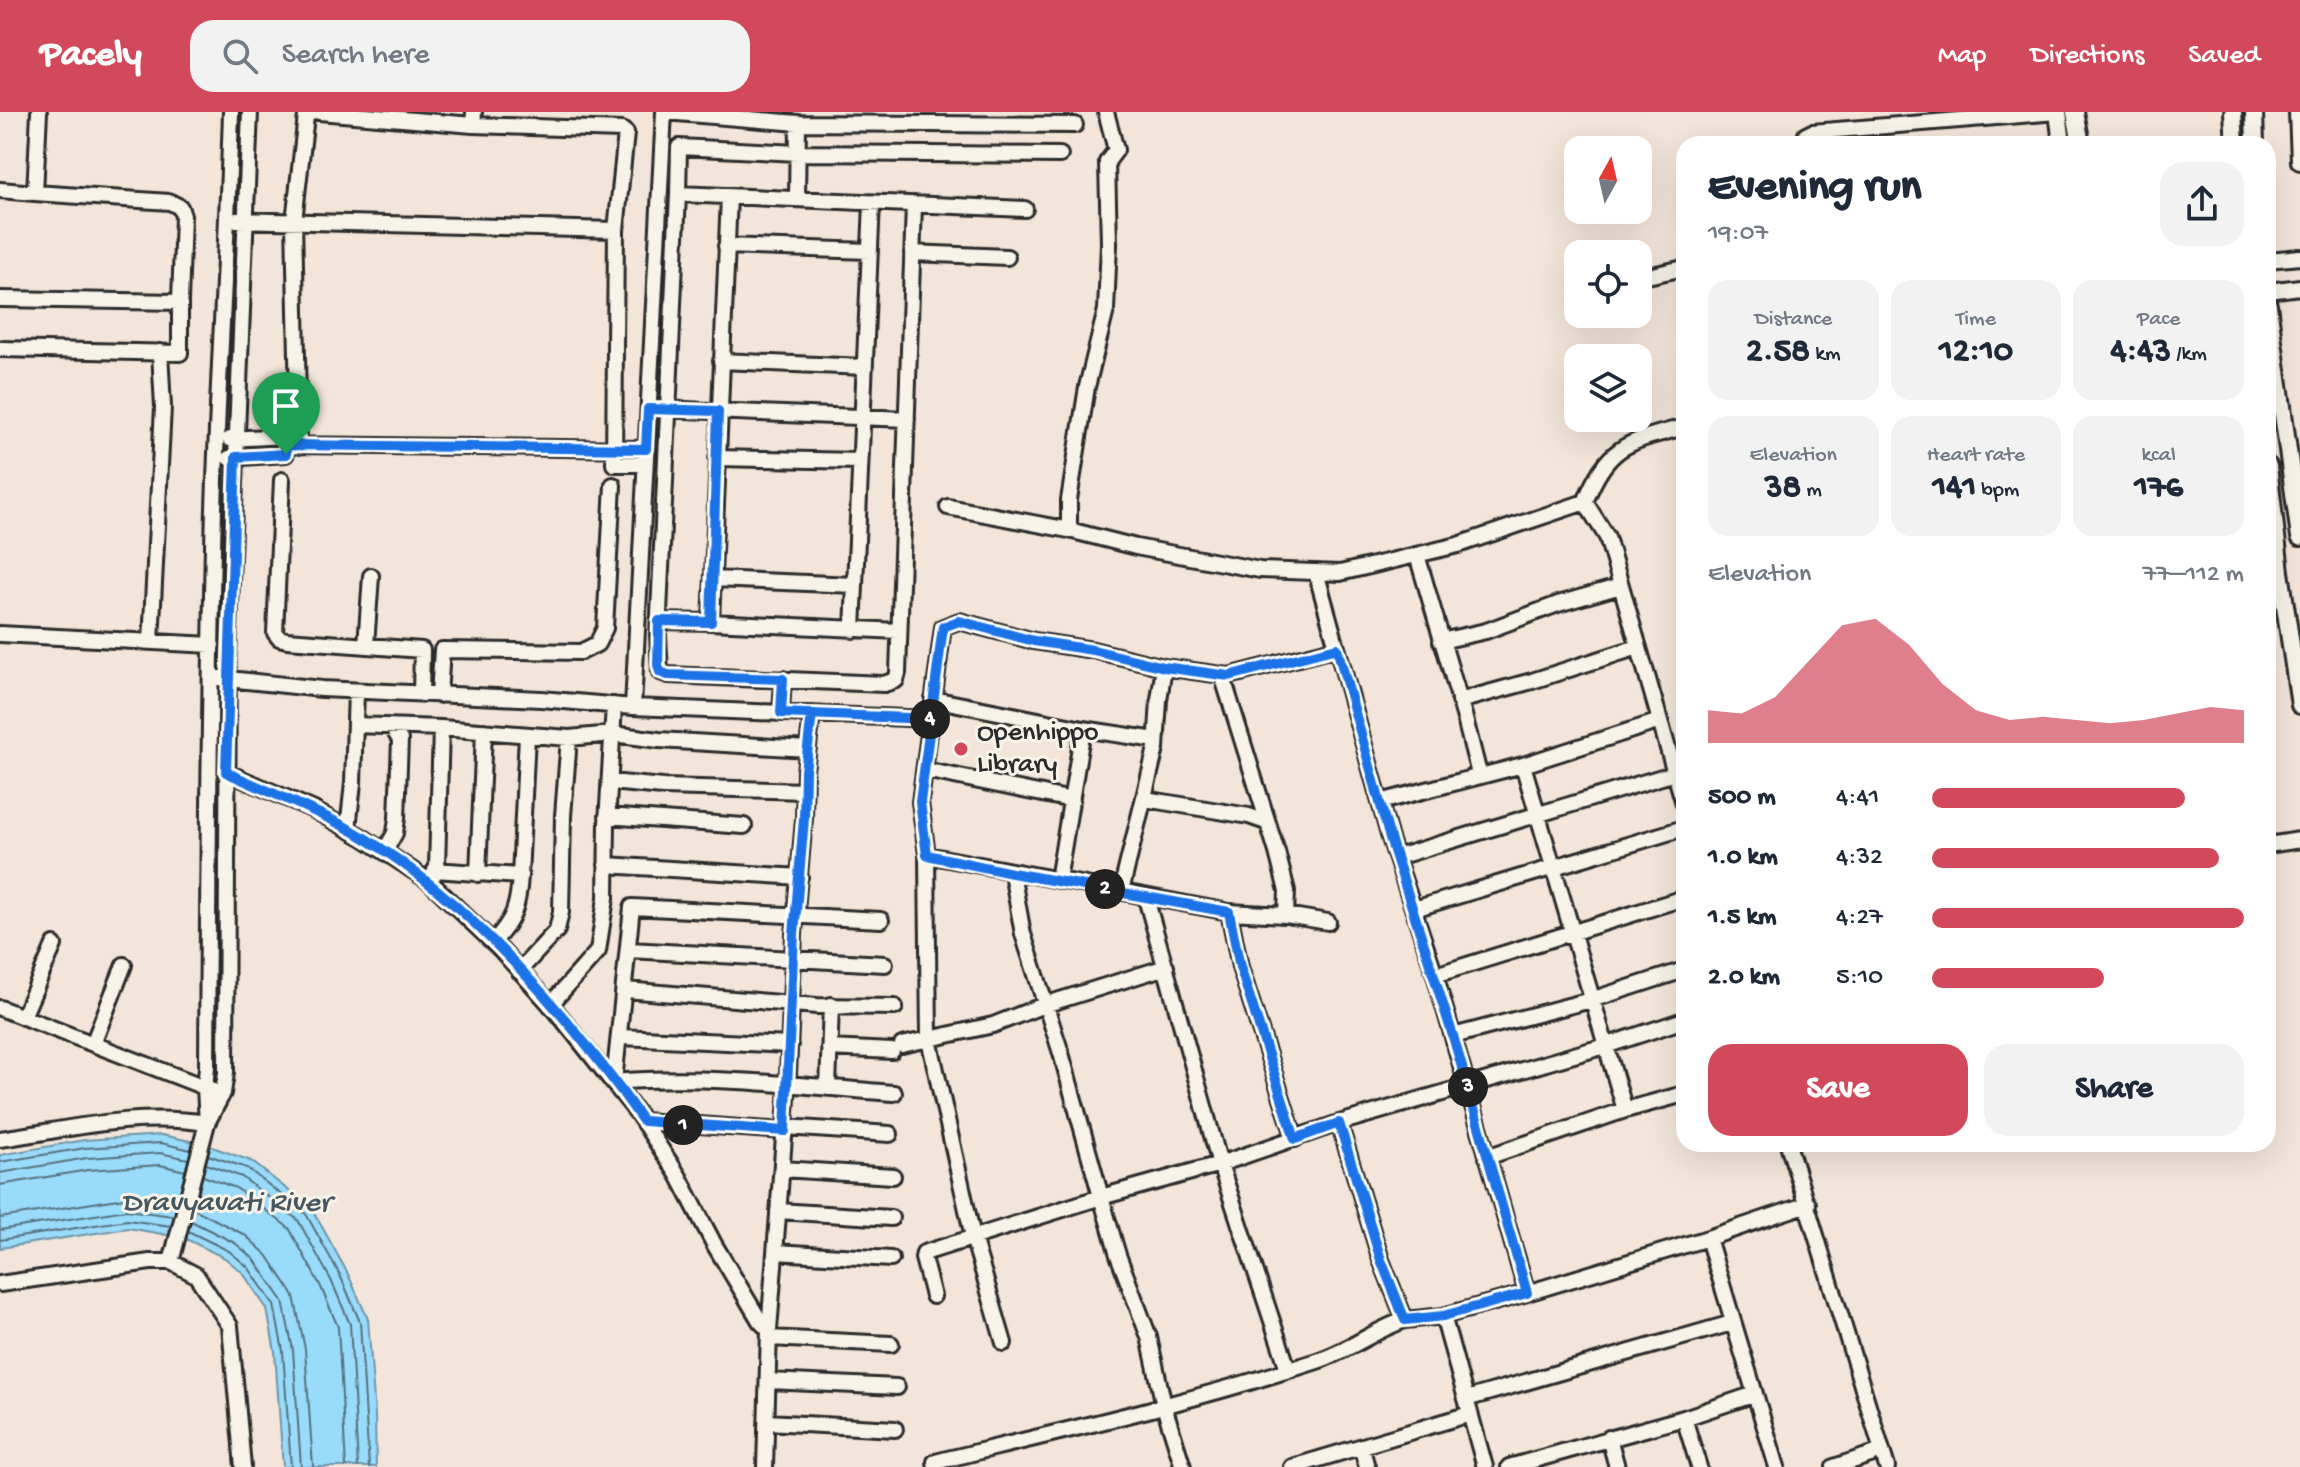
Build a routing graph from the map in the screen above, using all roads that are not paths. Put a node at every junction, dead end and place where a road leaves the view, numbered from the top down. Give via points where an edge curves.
1 (39, 112) edge
2 (231, 112) edge
3 (250, 112) edge
4 (312, 112) edge
5 (319, 112) edge
6 (664, 112) edge
7 (1106, 112) edge
8 (2058, 112) edge
9 (2075, 112) edge
10 (2233, 112) edge
11 (2254, 112) edge
12 (2298, 112) edge
13 (453, 118) edge
14 (474, 118) edge
15 (904, 118) edge
16 (798, 123) junction
17 (1075, 125) dead end
18 (1806, 136) edge
19 (2061, 136) edge
20 (2080, 136) edge
21 (2234, 136) edge
22 (2255, 136) edge
23 (798, 153) junction
24 (1060, 155) dead end
25 (2300, 161) edge
26 (0, 190) edge
27 (35, 193) junction
28 (678, 194) junction
29 (729, 196) junction
30 (797, 199) junction
31 (872, 203) junction
32 (914, 204) junction
33 (1025, 209) dead end
34 (227, 220) junction
35 (245, 220) junction
36 (294, 221) junction
37 (616, 230) junction
38 (726, 246) junction
39 (870, 251) junction
40 (912, 253) junction
41 (1007, 257) dead end
42 (2300, 257) edge
43 (2276, 259) edge
44 (1676, 270) edge
45 (1652, 275) edge
46 (2300, 287) edge
47 (2276, 290) edge
48 (0, 299) edge
49 (180, 302) junction
50 (0, 349) edge
51 (160, 352) junction
52 (721, 361) junction
53 (2276, 363) edge
54 (865, 367) junction
55 (648, 409) junction
56 (667, 409) junction
57 (718, 411) junction
58 (862, 417) junction
59 (907, 419) junction
60 (1676, 429) edge
61 (217, 439) junction
62 (237, 439) junction
63 (292, 446) junction
64 (614, 449) junction
65 (236, 457) junction
66 (645, 457) junction
67 (717, 458) junction
68 (217, 459) junction
69 (860, 461) junction
70 (282, 480) dead end
71 (613, 485) dead end
72 (1585, 502) junction
73 (948, 507) dead end
74 (1069, 530) junction
75 (2276, 537) edge
76 (2300, 537) edge
77 (1417, 555) junction
78 (1316, 572) junction
79 (371, 576) dead end
80 (713, 579) junction
81 (855, 585) junction
82 (1621, 586) junction
83 (659, 621) junction
84 (711, 622) junction
85 (853, 630) junction
86 (899, 631) junction
87 (0, 634) edge
88 (1441, 641) junction
89 (151, 642) junction
90 (212, 645) junction
91 (366, 645) junction
92 (1638, 647) junction
93 (1337, 648) junction
94 (422, 650) junction
95 (442, 650) junction
96 (1164, 667) junction
97 (1222, 675) junction
98 (211, 678) junction
99 (228, 678) junction
100 (783, 679) junction
101 (356, 691) junction
102 (421, 694) junction
103 (439, 695) junction
104 (933, 699) junction
105 (1459, 701) junction
106 (614, 705) junction
107 (2300, 705) edge
108 (633, 707) junction
109 (781, 713) junction
110 (812, 714) junction
111 (931, 719) junction
112 (1660, 721) junction
113 (355, 725) junction
114 (392, 727) junction
115 (441, 728) junction
116 (1083, 729) junction
117 (484, 731) junction
118 (613, 734) junction
119 (527, 735) junction
120 (569, 738) junction
121 (1156, 740) junction
122 (808, 749) junction
123 (1523, 765) junction
124 (925, 770) junction
125 (226, 772) junction
126 (1675, 773) junction
127 (1479, 774) junction
128 (1676, 776) edge
129 (610, 782) junction
130 (805, 791) junction
131 (1145, 799) junction
132 (1072, 800) junction
133 (1380, 802) junction
134 (607, 816) junction
135 (1537, 816) junction
136 (1266, 822) junction
137 (744, 826) dead end
138 (348, 829) junction
139 (1676, 830) edge
140 (2300, 840) edge
141 (2276, 844) edge
142 (385, 851) junction
143 (927, 855) junction
144 (1397, 857) junction
145 (606, 865) junction
146 (1552, 868) junction
147 (1012, 873) junction
148 (478, 874) junction
149 (433, 876) junction
150 (520, 876) junction
151 (800, 877) junction
152 (1058, 880) junction
153 (1121, 891) junction
154 (1146, 898) junction
155 (1676, 901) edge
156 (1414, 909) junction
157 (1229, 912) junction
158 (796, 914) junction
159 (1286, 915) junction
160 (881, 920) dead end
161 (1328, 922) dead end
162 (1572, 934) junction
163 (493, 942) junction
164 (54, 945) dead end
165 (629, 950) junction
166 (793, 958) junction
167 (885, 964) dead end
168 (124, 965) dead end
169 (1166, 967) junction
170 (519, 971) junction
171 (1676, 973) edge
172 (1435, 975) junction
173 (625, 990) junction
174 (1591, 1000) junction
175 (791, 1003) junction
176 (550, 1005) junction
177 (831, 1005) junction
178 (1044, 1005) junction
179 (895, 1007) dead end
180 (0, 1008) edge
181 (23, 1017) junction
182 (1676, 1023) edge
183 (1453, 1036) junction
184 (621, 1037) junction
185 (929, 1039) junction
186 (93, 1044) junction
187 (790, 1045) junction
188 (1605, 1046) junction
189 (829, 1048) junction
190 (614, 1082) junction
191 (788, 1085) junction
192 (1468, 1087) junction
193 (205, 1088) junction
194 (828, 1088) junction
195 (223, 1093) junction
196 (894, 1093) dead end
197 (1676, 1096) edge
198 (1625, 1110) junction
199 (643, 1121) junction
200 (207, 1123) junction
201 (1339, 1123) junction
202 (785, 1129) junction
203 (890, 1134) dead end
204 (0, 1139) edge
205 (1295, 1139) junction
206 (1791, 1152) edge
207 (1487, 1157) junction
208 (1220, 1164) junction
209 (782, 1169) junction
210 (893, 1176) dead end
211 (1101, 1197) junction
212 (1808, 1204) junction
213 (778, 1211) junction
214 (891, 1218) dead end
215 (973, 1237) junction
216 (1708, 1238) junction
217 (776, 1252) junction
218 (891, 1259) dead end
219 (171, 1262) junction
220 (0, 1284) edge
221 (1527, 1293) junction
222 (933, 1296) dead end
223 (1443, 1316) junction
224 (1405, 1320) junction
225 (1732, 1323) junction
226 (769, 1334) junction
227 (1004, 1343) dead end
228 (891, 1344) dead end
229 (1288, 1369) junction
230 (769, 1381) junction
231 (897, 1387) dead end
232 (1755, 1394) junction
233 (1466, 1399) junction
234 (1164, 1406) junction
235 (1470, 1414) junction
236 (1684, 1418) junction
237 (767, 1422) junction
238 (895, 1429) dead end
239 (1609, 1438) junction
240 (1361, 1446) junction
241 (1882, 1451) junction
242 (243, 1467) edge
243 (765, 1467) edge
244 (936, 1467) edge
245 (1183, 1467) edge
246 (1292, 1467) edge
247 (1367, 1467) edge
248 (1485, 1467) edge
249 (1509, 1467) edge
250 (1617, 1467) edge
251 (1699, 1467) edge
252 (1777, 1467) edge
253 (1834, 1467) edge
254 (1887, 1467) edge

1 - 27 street
2 - 34 street
3 - 35 street
4 - 36 street via 306,116
5 - 13 street
6 - 16 street
6 - 55 street
7 - 74 street via 1116,150 1107,162 1106,310 1087,387
8 - 18 street
8 - 19 main road
9 - 20 main road
10 - 21 main road
11 - 22 main road
12 - 25 main road
13 - 14 street
14 - 37 street via 626,133
15 - 16 street
15 - 17 street
16 - 23 street
23 - 24 street
23 - 28 street via 679,147
23 - 30 street
26 - 27 street
27 - 49 street via 170,202 180,207
28 - 29 street
28 - 56 street
29 - 30 street
29 - 38 street
30 - 31 street
31 - 32 street
31 - 39 street
32 - 33 street
32 - 40 street
34 - 35 street
34 - 61 street
35 - 36 street
35 - 62 street
36 - 37 street
36 - 63 street
37 - 64 street
38 - 39 street
38 - 52 street
39 - 54 street
40 - 41 street
40 - 59 street
42 - 43 street
44 - 45 street
46 - 47 street
48 - 49 street
49 - 51 street via 180,353
50 - 51 street
51 - 89 street via 163,407
52 - 54 street
52 - 57 street
53 - 76 main road
54 - 58 street
55 - 56 street
55 - 66 street
56 - 57 street
56 - 83 street
57 - 58 street
57 - 67 street
58 - 59 street
58 - 69 street
59 - 86 street
60 - 72 street via 1610,455
61 - 62 street
61 - 68 street
62 - 63 street via 285,436
62 - 65 street
63 - 64 street
63 - 65 street via 286,454
64 - 66 street
65 - 68 street
65 - 99 street
66 - 108 street
67 - 69 street
67 - 80 street
68 - 90 street
69 - 81 street
70 - 91 street via 275,633 287,640
71 - 95 street via 605,628 597,644 581,652
72 - 77 street
72 - 82 street via 1607,537
73 - 74 street
74 - 78 street via 1260,570
75 - 107 main road
77 - 78 street via 1340,573
77 - 88 street
78 - 93 street
79 - 91 street
80 - 81 street
80 - 84 street
81 - 85 street
82 - 88 street
82 - 92 street
83 - 84 street
83 - 100 street via 660,672
84 - 85 street
85 - 86 street
86 - 100 street via 896,680 884,684
87 - 89 street
88 - 105 street
89 - 90 street
90 - 98 street
91 - 94 street
92 - 105 street
92 - 112 street
93 - 97 street
93 - 133 street
94 - 95 street
94 - 102 street
95 - 103 street
96 - 97 street
96 - 104 street via 959,621 943,627
96 - 121 street
97 - 136 street
98 - 99 street
98 - 193 street
99 - 101 street
99 - 125 street
100 - 109 street
101 - 102 street
101 - 113 street
102 - 103 street
103 - 106 street
104 - 111 street
104 - 116 street
105 - 127 street
106 - 108 street
106 - 118 street
108 - 109 street
109 - 110 street
110 - 111 street
110 - 122 street
111 - 124 street
112 - 123 street
112 - 126 street
113 - 114 street
113 - 138 street
114 - 115 street
114 - 142 street via 400,740 397,818
115 - 117 street
115 - 149 street
116 - 121 street
116 - 132 street
117 - 119 street
117 - 148 street
118 - 120 street
118 - 122 street
118 - 129 street
119 - 120 street
119 - 150 street
120 - 170 street via 561,912 557,930
121 - 131 street
122 - 130 street
123 - 127 street
123 - 135 street
124 - 132 street
124 - 143 street via 920,802
125 - 138 street
125 - 195 street
126 - 128 street
126 - 135 street
127 - 133 street
129 - 130 street
129 - 134 street
130 - 151 street
131 - 136 street
131 - 153 street
132 - 152 street
133 - 144 street
134 - 137 street
134 - 145 street
135 - 144 street
135 - 146 street
136 - 159 street via 1287,891
138 - 142 street
139 - 146 street
140 - 141 street
142 - 149 street
143 - 147 street
143 - 185 street
144 - 156 street
145 - 151 street
145 - 176 street via 598,951
146 - 156 street
146 - 162 street
147 - 152 street
147 - 178 street
148 - 149 street
148 - 150 street
149 - 163 street
150 - 163 street via 517,907
151 - 158 street
152 - 153 street
153 - 154 street
154 - 157 street
154 - 169 street
155 - 162 street
156 - 172 street
157 - 159 street
157 - 205 street via 1240,967
158 - 160 street
158 - 165 street via 632,907
158 - 166 street
159 - 161 street
162 - 172 street
162 - 174 street
163 - 170 street
164 - 181 street
165 - 166 street
165 - 173 street
166 - 167 street
166 - 175 street
168 - 186 street
169 - 178 street
169 - 208 street
170 - 176 street
171 - 174 street
172 - 183 street
173 - 175 street
173 - 184 street
174 - 183 street
174 - 188 street
175 - 177 street
175 - 187 street
176 - 190 street
177 - 179 street
177 - 189 street
178 - 185 street via 993,1025
178 - 211 street
180 - 181 street
181 - 186 street
182 - 188 street
183 - 192 street
184 - 187 street
184 - 190 street
185 - 189 street via 897,1048
185 - 215 street
186 - 193 street
187 - 191 street
188 - 192 street
188 - 198 street
189 - 194 street
190 - 191 street via 665,1078
190 - 199 street
191 - 194 street
191 - 202 street
192 - 201 street
192 - 207 street
193 - 195 street
193 - 200 street
194 - 196 street
195 - 200 street
197 - 198 street
198 - 207 street
199 - 202 street
199 - 226 street
200 - 204 street via 150,1118 93,1122
200 - 219 street
201 - 205 street
201 - 224 street
202 - 203 street
202 - 209 street
205 - 208 street
206 - 212 street
207 - 221 street
208 - 211 street
208 - 229 street
209 - 210 street
209 - 213 street
211 - 215 street
211 - 234 street via 1149,1337
212 - 216 street
212 - 241 street
213 - 214 street
213 - 217 street
215 - 222 street via 924,1253
215 - 227 street
216 - 221 street
216 - 225 street
217 - 218 street
217 - 226 street
219 - 220 street
219 - 242 street via 196,1275 230,1326
221 - 223 street
223 - 224 street
223 - 233 street
224 - 229 street via 1350,1348
225 - 232 street
225 - 233 street
226 - 228 street
226 - 230 street
229 - 234 street
230 - 231 street
230 - 237 street
232 - 236 street
232 - 252 street
233 - 235 street
234 - 244 street via 935,1462
234 - 245 street
235 - 240 street
235 - 248 street
236 - 239 street
236 - 251 street
237 - 238 street
237 - 243 street
239 - 249 street
239 - 250 street
240 - 246 street
240 - 247 street
241 - 253 street
241 - 254 street

